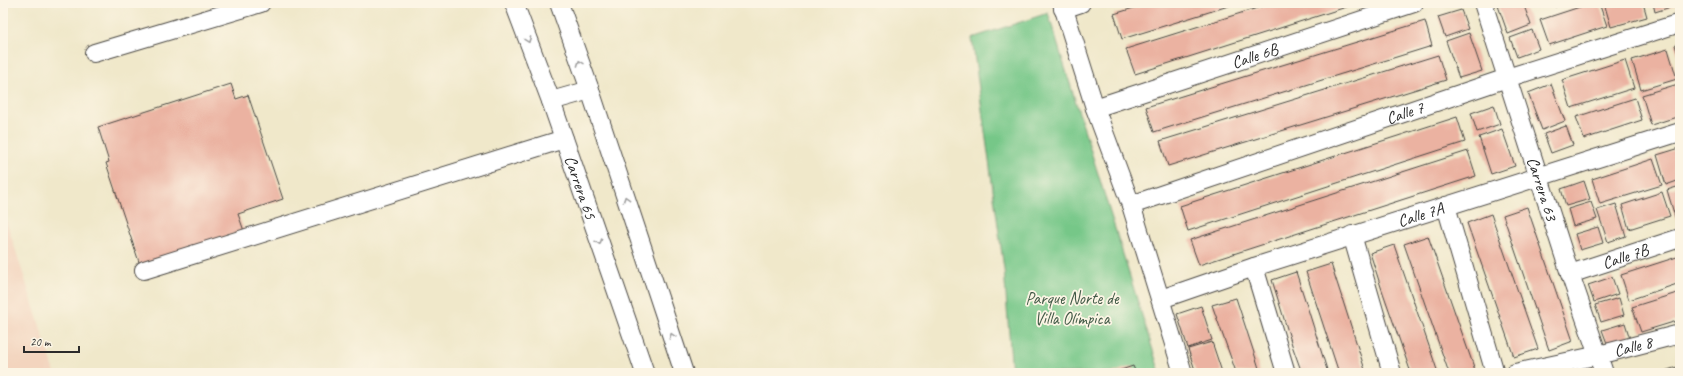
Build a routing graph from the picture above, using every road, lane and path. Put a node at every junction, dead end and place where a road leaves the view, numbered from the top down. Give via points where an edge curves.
1 (261, 3) edge
2 (514, 3) edge
3 (559, 3) edge
4 (1081, 3) edge
5 (1414, 3) edge
6 (1483, 3) edge
7 (1063, 6) edge
8 (1680, 23) edge
9 (94, 54) dead end
10 (1507, 78) junction
11 (590, 90) junction
12 (551, 101) junction
13 (1095, 108) junction
14 (1680, 132) edge
15 (564, 139) junction
16 (1538, 176) junction
17 (1131, 205) junction
18 (1446, 206) junction
19 (1352, 235) junction
20 (1680, 238) edge
21 (1254, 266) junction
22 (144, 270) dead end
23 (1570, 274) junction
24 (1161, 299) junction
25 (1680, 334) edge
26 (1598, 355) junction
27 (645, 373) edge
28 (684, 373) edge
29 (1183, 373) edge
30 (1286, 373) edge
31 (1392, 373) edge
32 (1495, 373) edge
33 (1515, 373) edge
34 (1604, 373) edge

1 - 9 street
2 -> 12 street, Carrera 65
11 -> 3 street
4 - 7 street
5 - 13 street, Calle 6B
6 - 10 street, Carrera 63
7 - 13 street
8 - 10 street, Calle 7
10 - 16 street, Carrera 63
10 - 17 street, Calle 7
11 - 12 street
28 -> 11 street
12 - 15 street, Carrera 65
13 - 17 street
14 - 16 street, Calle 7A
15 - 22 street
15 -> 27 street, Carrera 65
16 - 18 street, Calle 7A
16 - 23 street, Carrera 63
17 - 24 street
18 - 19 street, Calle 7A
18 - 32 street
19 - 21 street, Calle 7A
19 - 31 street
20 - 23 street, Calle 7B
21 - 24 street, Calle 7A
21 - 30 street
23 - 26 street, Carrera 63
24 - 29 street
25 - 26 street, Calle 8
26 - 33 street, Calle 8
26 - 34 street, Carrera 63

